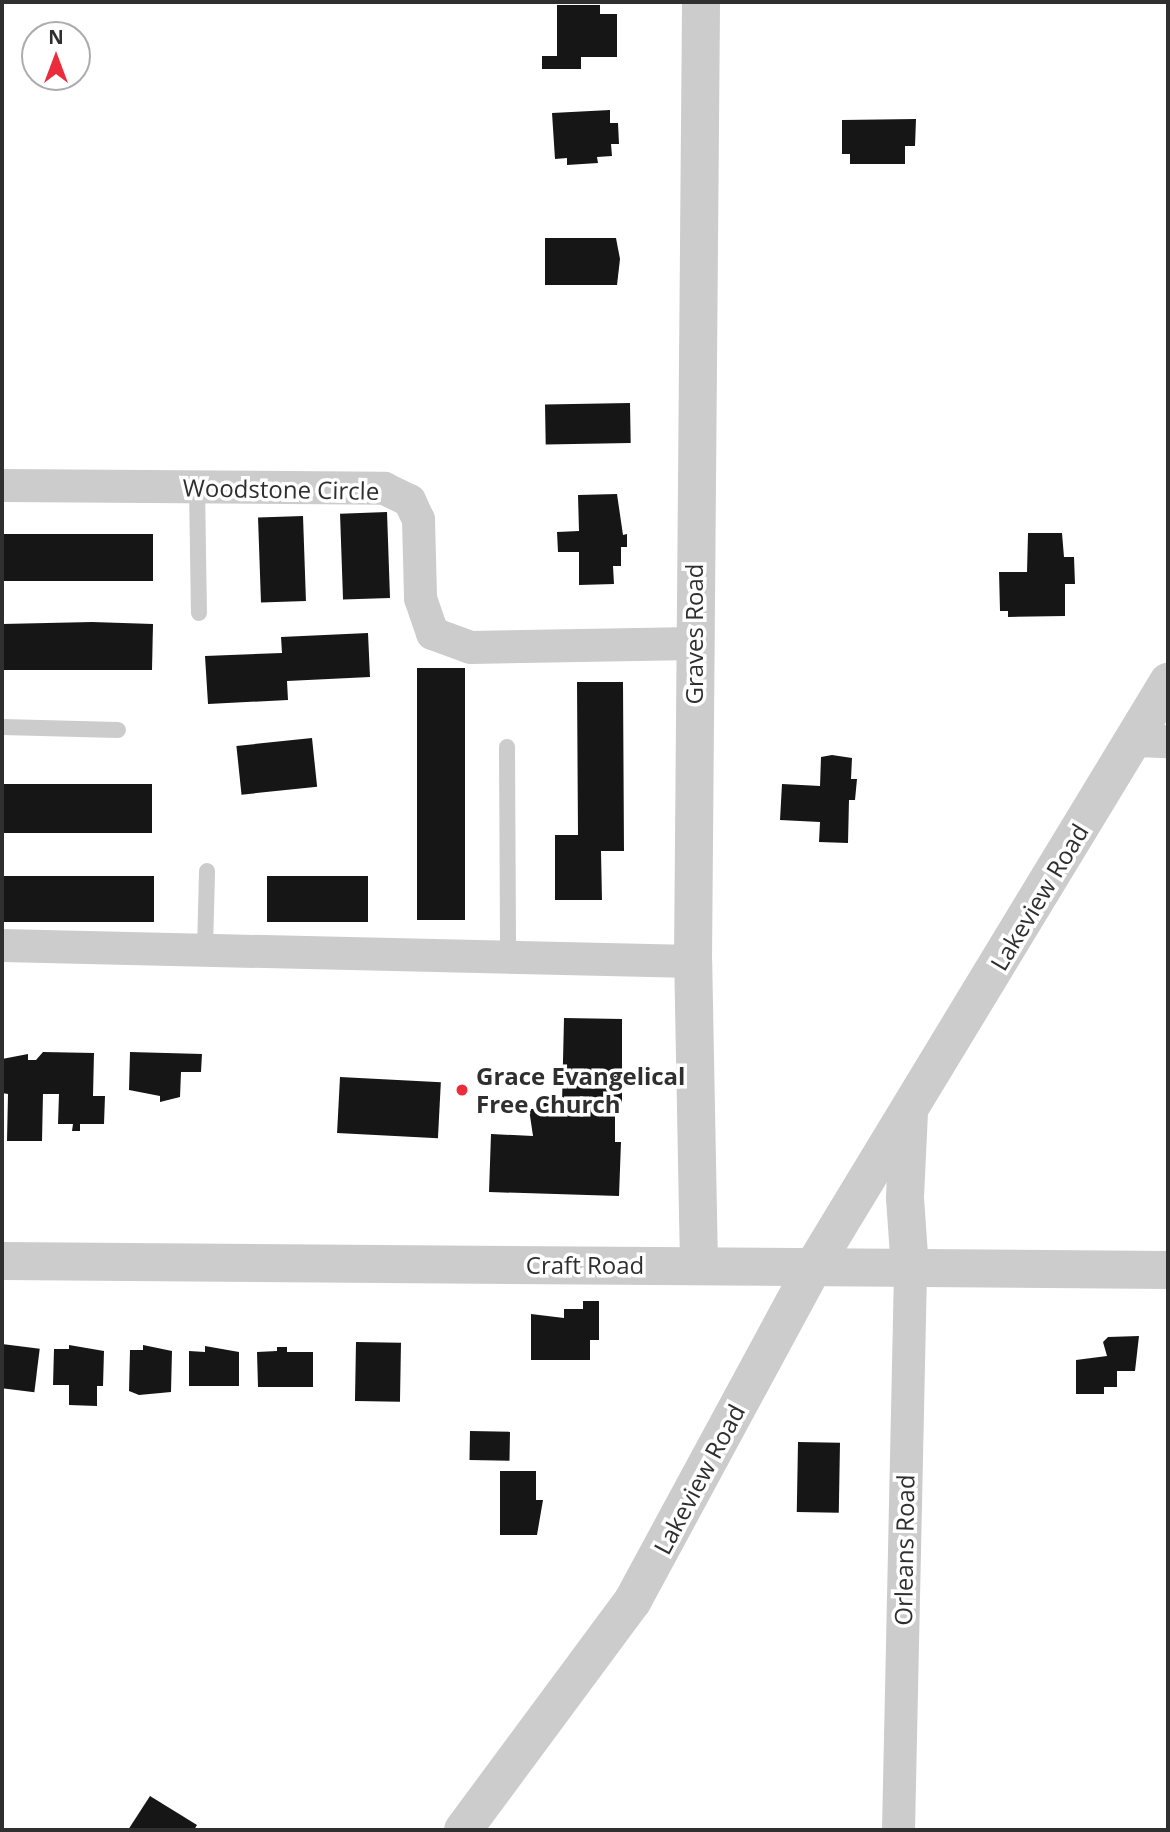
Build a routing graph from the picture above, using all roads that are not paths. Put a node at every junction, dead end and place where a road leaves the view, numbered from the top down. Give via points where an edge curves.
1 (701, 2) edge
2 (2, 485) edge
3 (197, 487) junction
4 (199, 613) dead end
5 (694, 643) junction
6 (1168, 682) edge
7 (2, 727) edge
8 (118, 730) dead end
9 (1152, 740) edge
10 (507, 747) dead end
11 (206, 871) dead end
12 (2, 945) edge
13 (205, 949) junction
14 (508, 955) junction
15 (693, 961) junction
16 (909, 1110) junction
17 (2, 1261) edge
18 (699, 1265) junction
19 (812, 1269) junction
20 (910, 1270) junction
21 (1168, 1270) edge
22 (463, 1830) edge
23 (898, 1830) edge

1 - 5 street, Graves Road
2 - 3 street, Woodstone Circle
3 - 4 lane
3 - 5 street, Woodstone Circle via 384,488 409,500 418,519 420,598 432,633 470,647
5 - 15 street, Graves Road
6 - 9 street, Lakeview Road
7 - 8 lane
9 - 16 street, Lakeview Road
10 - 14 lane
11 - 13 lane
12 - 13 street
13 - 14 street
14 - 15 street
15 - 18 street, Graves Road
16 - 19 street, Lakeview Road
16 - 20 street, Lakeview Road via 905,1198
17 - 18 street, Craft Road
18 - 19 street, Craft Road
19 - 20 street, Craft Road
19 - 22 street, Lakeview Road via 632,1602
20 - 21 street, Craft Road
20 - 23 street, Orleans Road

